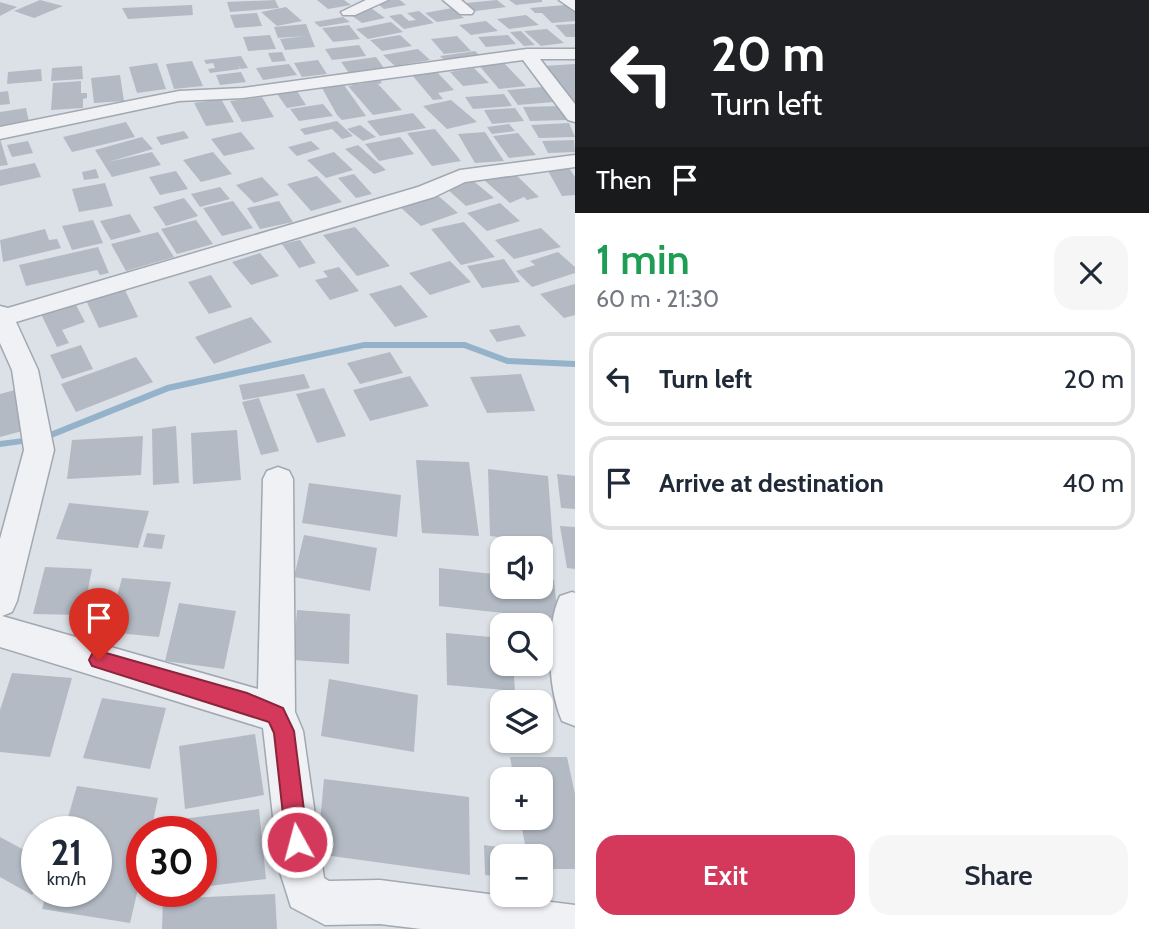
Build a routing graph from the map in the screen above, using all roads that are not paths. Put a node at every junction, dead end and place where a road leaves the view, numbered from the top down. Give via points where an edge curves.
1 (451, 0) edge
2 (567, 0) edge
3 (575, 6) edge
4 (467, 11) dead end
5 (527, 54) junction
6 (575, 54) edge
7 (575, 116) edge
8 (0, 133) edge
9 (575, 161) edge
10 (1, 316) edge
11 (278, 479) dead end
12 (0, 601) edge
13 (572, 607) dead end
14 (0, 631) edge
15 (575, 708) edge
16 (276, 715) junction
17 (378, 916) edge
18 (575, 927) edge

1 - 4 street
2 - 3 street
5 - 6 street
5 - 7 street
5 - 8 street via 243,93 179,96
9 - 10 street via 460,176 426,192
10 - 12 street via 25,370 37,439
11 - 16 street
13 - 15 street via 568,660
14 - 16 street
16 - 17 street via 284,731 306,892 325,903
17 - 18 street

